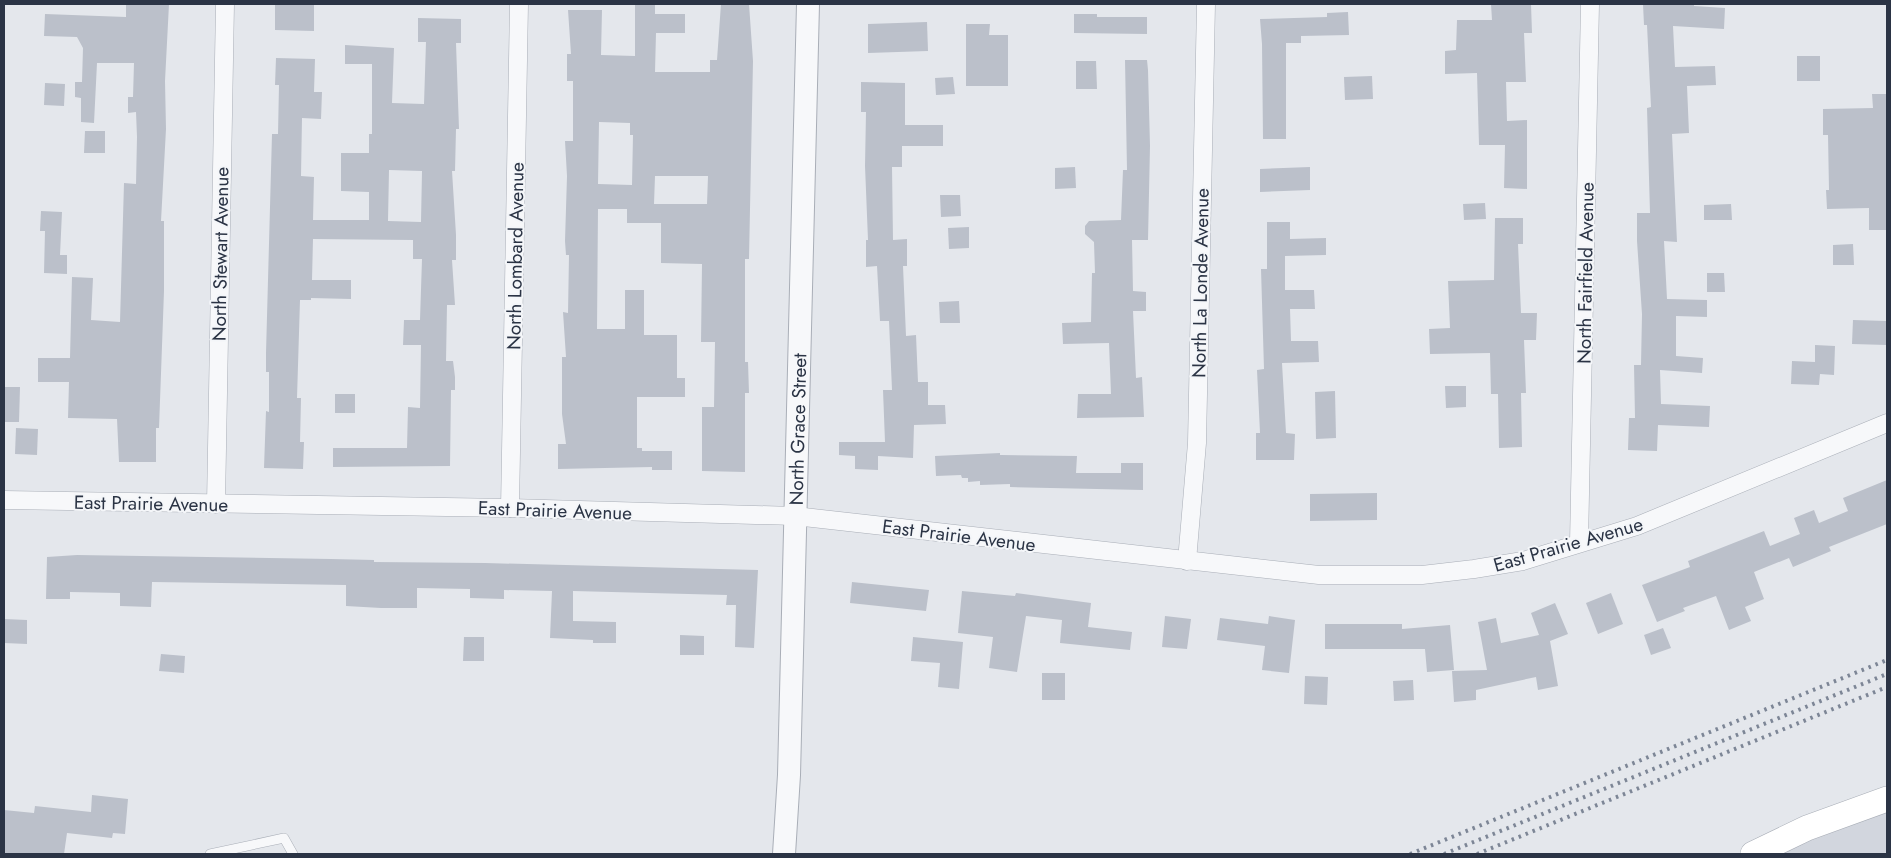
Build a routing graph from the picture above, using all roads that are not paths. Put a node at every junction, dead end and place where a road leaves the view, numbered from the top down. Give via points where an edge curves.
1 (225, 4) edge
2 (520, 4) edge
3 (808, 4) edge
4 (1206, 4) edge
5 (1590, 4) edge
6 (1887, 423) edge
7 (4, 500) edge
8 (216, 504) junction
9 (510, 508) junction
10 (795, 516) junction
11 (1579, 542) junction
12 (1187, 562) junction
13 (1887, 799) edge
14 (210, 854) edge
15 (293, 854) edge
16 (784, 854) edge
17 (1753, 854) edge

1 - 8 street, North Stewart Avenue
2 - 9 street, North Lombard Avenue
3 - 10 street, North Grace Street
4 - 12 street, North La Londe Avenue via 1197,443
5 - 11 street, North Fairfield Avenue
6 - 11 street, East Prairie Avenue via 1637,526
7 - 8 street, East Prairie Avenue
8 - 9 street, East Prairie Avenue
9 - 10 street, East Prairie Avenue
10 - 12 street, East Prairie Avenue
10 - 16 street, North Grace Street
11 - 12 street, East Prairie Avenue via 1523,560 1422,575 1319,575
13 - 17 main road via 1807,828
14 - 15 lane via 284,838

